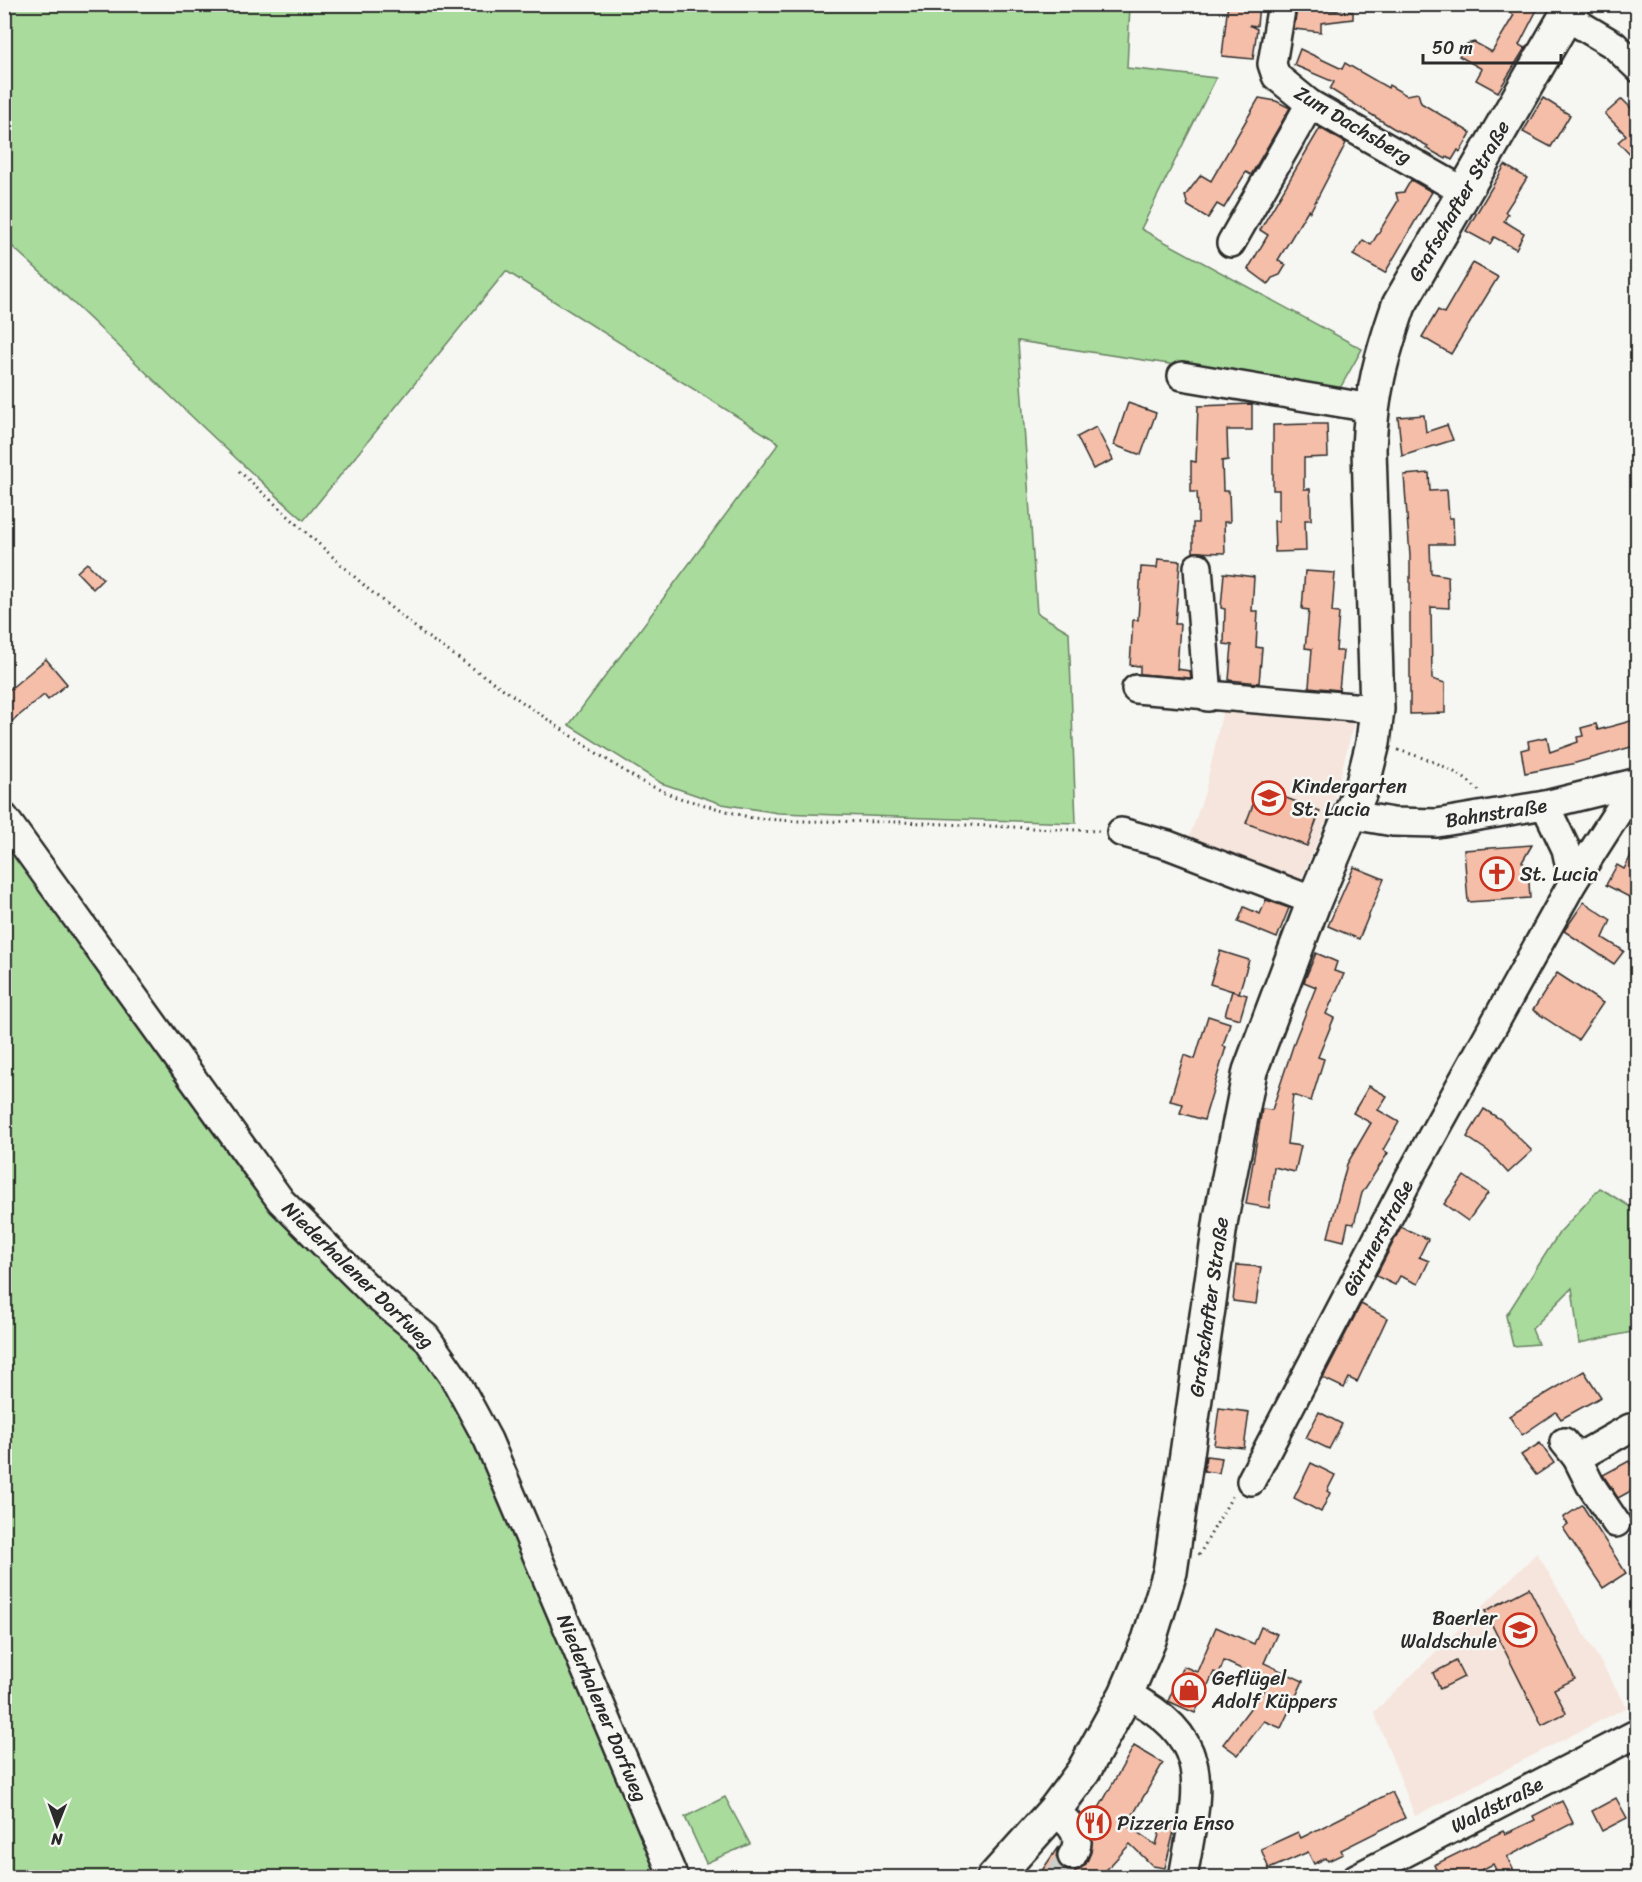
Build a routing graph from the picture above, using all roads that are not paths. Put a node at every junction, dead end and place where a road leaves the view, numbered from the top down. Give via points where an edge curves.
1 (1282, 4) edge
2 (1570, 10) edge
3 (1638, 68) edge
4 (1310, 104) junction
5 (1463, 191) junction
6 (1231, 243) dead end
7 (1182, 376) dead end
8 (1371, 408) junction
9 (1198, 567) dead end
10 (1136, 689) dead end
11 (1208, 697) junction
12 (1377, 709) junction
13 (1631, 785) edge
14 (1545, 805) junction
15 (1352, 815) junction
16 (4, 817) edge
17 (1121, 832) road end
18 (1573, 882) junction
19 (1314, 902) junction
20 (1638, 1428) edge
21 (1251, 1480) road end
22 (1616, 1523) dead end
23 (1126, 1694) junction
24 (1638, 1733) edge
25 (1054, 1811) junction
26 (1072, 1856) tunnel mouth
27 (998, 1876) edge
28 (674, 1878) edge
29 (1183, 1878) edge
30 (1356, 1878) edge

1 - 4 street, Zum Dachsberg via 1272,64 1276,76
2 - 3 street
2 - 5 main road, Grafschafter Straße
4 - 5 street, Zum Dachsberg
4 - 6 street
5 - 8 main road, Grafschafter Straße via 1399,305 1380,358
7 - 8 street
8 - 12 main road, Grafschafter Straße
9 - 11 street
10 - 11 street
11 - 12 street
12 - 15 main road, Grafschafter Straße via 1373,743
13 - 14 street, Bahnstraße
13 - 18 street, Gärtnerstraße
14 - 15 street, Bahnstraße via 1437,823 1393,822
14 - 18 street via 1566,849
15 - 19 main road, Grafschafter Straße
16 - 28 street, Niederhalener Dorfweg via 281,1201 376,1296 426,1337 455,1379 488,1440
17 - 19 street via 1168,844
18 - 21 street, Gärtnerstraße via 1410,1176
19 - 23 main road, Grafschafter Straße via 1250,1071 1221,1218 1170,1572 1149,1640
20 - 22 street via 1571,1450
23 - 25 main road, Grafschafter Straße via 1083,1772
23 - 29 street via 1145,1703 1173,1729 1189,1746 1196,1768 1197,1791
24 - 30 street, Waldstraße
25 - 26 street via 1070,1823 1077,1835 1078,1847
25 - 27 main road, Grafschafter Straße

